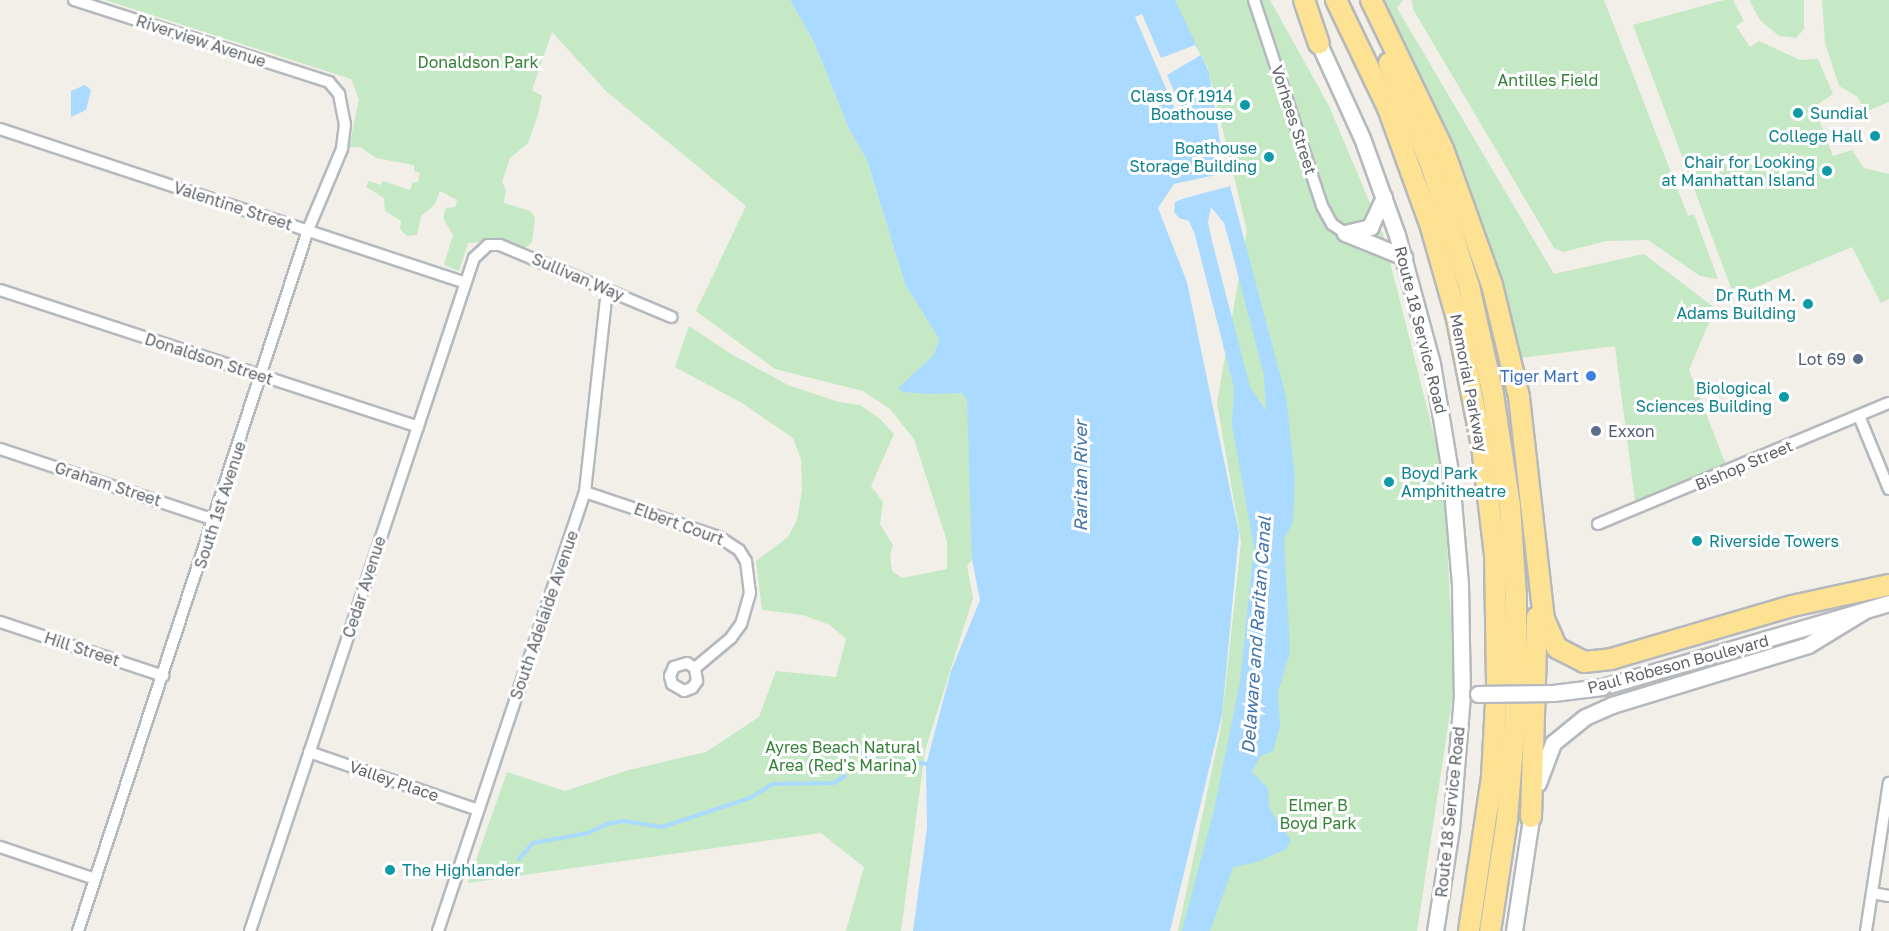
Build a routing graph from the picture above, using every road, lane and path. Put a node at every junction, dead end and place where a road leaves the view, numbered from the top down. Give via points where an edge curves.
1 (74, 0) edge
2 (1254, 0) edge
3 (1296, 0) edge
4 (1304, 0) edge
5 (1336, 0) edge
6 (1358, 0) edge
7 (1371, 0) edge
8 (1319, 44) junction
9 (328, 82) joint
10 (0, 129) edge
11 (1384, 197) junction
12 (308, 230) junction
13 (1344, 233) junction
14 (484, 248) joint
15 (1404, 257) junction
16 (465, 283) junction
17 (0, 290) edge
18 (607, 290) junction
19 (671, 317) dead end
20 (262, 376) junction
21 (1889, 404) edge
22 (1859, 416) junction
23 (418, 427) junction
24 (0, 449) edge
25 (1889, 489) edge
26 (585, 492) junction
27 (215, 520) junction
28 (1598, 524) dead end
29 (1539, 575) junction
30 (1889, 585) edge
31 (1889, 603) edge
32 (1864, 611) junction
33 (0, 622) edge
34 (695, 668) dead end
35 (163, 676) junction
36 (1462, 695) junction
37 (309, 752) junction
38 (1889, 783) edge
39 (478, 810) junction
40 (1531, 817) junction
41 (0, 847) edge
42 (95, 879) junction
43 (1872, 893) junction
44 (1889, 896) edge
45 (78, 931) edge
46 (250, 931) edge
47 (438, 931) edge
48 (1435, 931) edge
49 (1469, 931) edge
50 (1490, 931) edge
51 (1514, 931) edge
52 (1866, 931) edge

1 - 9 street, Riverview Avenue
2 - 13 street, Vorhees Street via 1322,206 1332,224
3 - 8 main road, Route 18 Service Road
4 - 8 highway
5 - 49 highway, Memorial Parkway via 1388,108 1431,226 1458,319 1484,455 1494,555 1497,694 1488,810
6 - 50 highway, Memorial Parkway via 1409,110 1458,246 1488,364 1506,474 1516,596 1516,699 1507,819
7 - 29 highway via 1446,156 1492,285 1519,397
8 - 11 main road, Route 18 Service Road
9 - 12 street, South 1st Avenue via 335,86 344,109 345,136 334,173 320,195
10 - 12 street, Valentine Street
11 - 13 main road via 1370,227
11 - 15 main road, Route 18 Service Road
12 - 16 street, Valentine Street
12 - 20 street, South 1st Avenue
13 - 15 main road
14 - 16 street, Cedar Avenue via 474,258
14 - 18 street, Sullivan Way via 500,245
15 - 36 main road, Route 18 Service Road via 1432,364 1452,477 1461,585
16 - 23 street, Cedar Avenue
17 - 20 street, Donaldson Street
18 - 19 street, Sullivan Way
18 - 26 street, South Adelaide Avenue
20 - 23 street, Donaldson Street
20 - 27 street, South 1st Avenue
21 - 22 street, Bishop Street
22 - 25 street
22 - 28 street, Bishop Street
23 - 37 street, Cedar Avenue
24 - 27 street, Graham Street
26 - 34 street, Elbert Court via 719,537 742,555 749,573 750,594 741,624 731,638
26 - 39 street, South Adelaide Avenue
27 - 35 street, South 1st Avenue
29 - 30 highway via 1549,638 1566,655 1590,662 1792,606
29 - 40 highway
31 - 32 main road, Paul Robeson Boulevard
32 - 36 main road, Paul Robeson Boulevard, bridge via 1602,687 1538,694
32 - 40 main road via 1808,645 1623,701 1585,717 1558,738 1547,753
33 - 35 street, Hill Street
35 - 42 street, South 1st Avenue
36 - 48 main road, Route 18 Service Road via 1451,828
37 - 39 street, Valley Place
37 - 46 street, Cedar Avenue
38 - 43 street
39 - 47 street, South Adelaide Avenue
40 - 51 main road
41 - 42 street
42 - 45 street, South 1st Avenue
43 - 44 street
43 - 52 street

